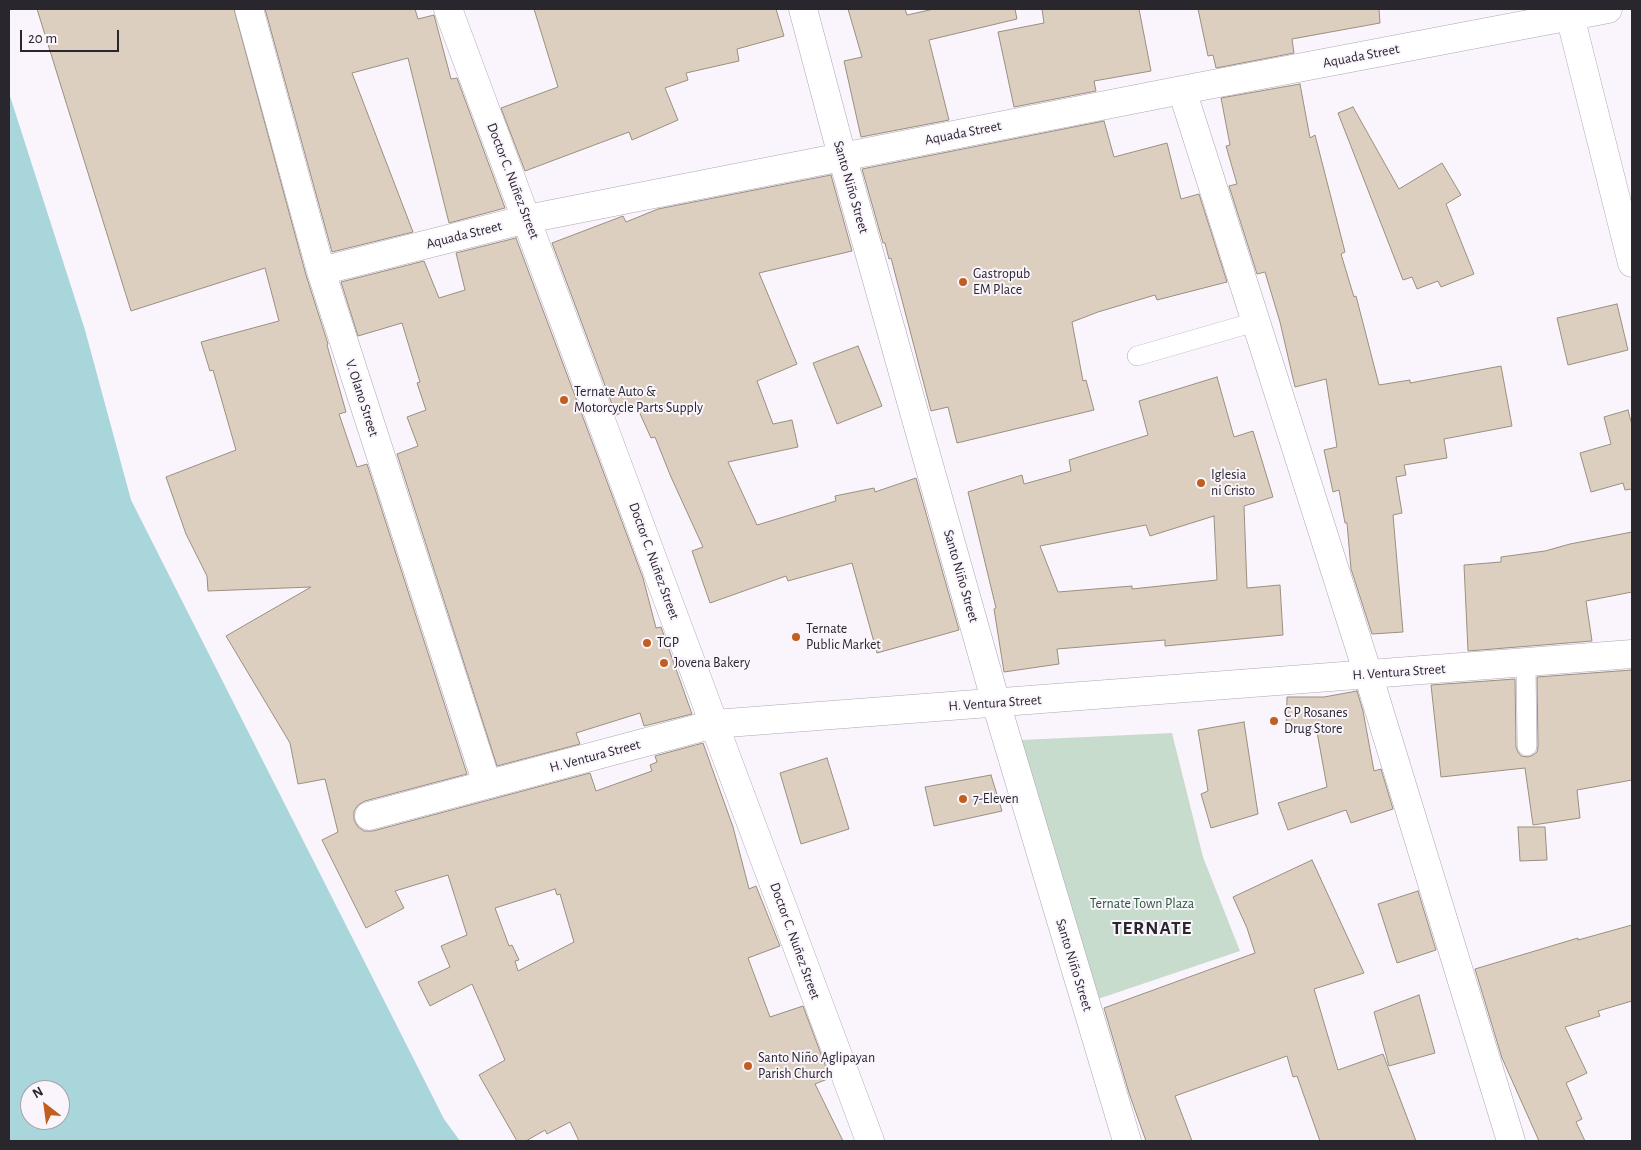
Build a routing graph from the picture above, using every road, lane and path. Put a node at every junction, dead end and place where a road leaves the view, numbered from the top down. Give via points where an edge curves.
1 (248, 9) edge
2 (448, 9) edge
3 (803, 9) edge
4 (1608, 9) edge
5 (1570, 16) junction
6 (1182, 90) junction
7 (842, 156) junction
8 (527, 219) junction
9 (1632, 263) edge
10 (321, 271) junction
11 (1255, 322) junction
12 (1137, 356) dead end
13 (1632, 654) edge
14 (1526, 662) junction
15 (1368, 674) junction
16 (996, 703) junction
17 (714, 724) junction
18 (1527, 746) dead end
19 (487, 784) junction
20 (369, 816) dead end
21 (870, 1141) edge
22 (1127, 1141) edge
23 (1511, 1141) edge

1 - 10 street, V. Olano Street
2 - 8 street, Doctor C. Nuñez Street
3 - 7 street, Santo Niño Street
4 - 5 street, Aquada Street
5 - 6 street, Aquada Street
5 - 9 street
6 - 7 street, Aquada Street
6 - 11 street
7 - 8 street, Aquada Street
7 - 16 street, Santo Niño Street
8 - 10 street, Aquada Street
8 - 17 street, Doctor C. Nuñez Street
10 - 19 street, V. Olano Street
11 - 12 lane
11 - 15 street
13 - 14 street, H. Ventura Street
14 - 15 street, H. Ventura Street
14 - 18 lane
15 - 16 street, H. Ventura Street
15 - 23 street
16 - 17 street, H. Ventura Street
16 - 22 street, Santo Niño Street
17 - 19 street, H. Ventura Street
17 - 21 street, Doctor C. Nuñez Street
19 - 20 street, H. Ventura Street

